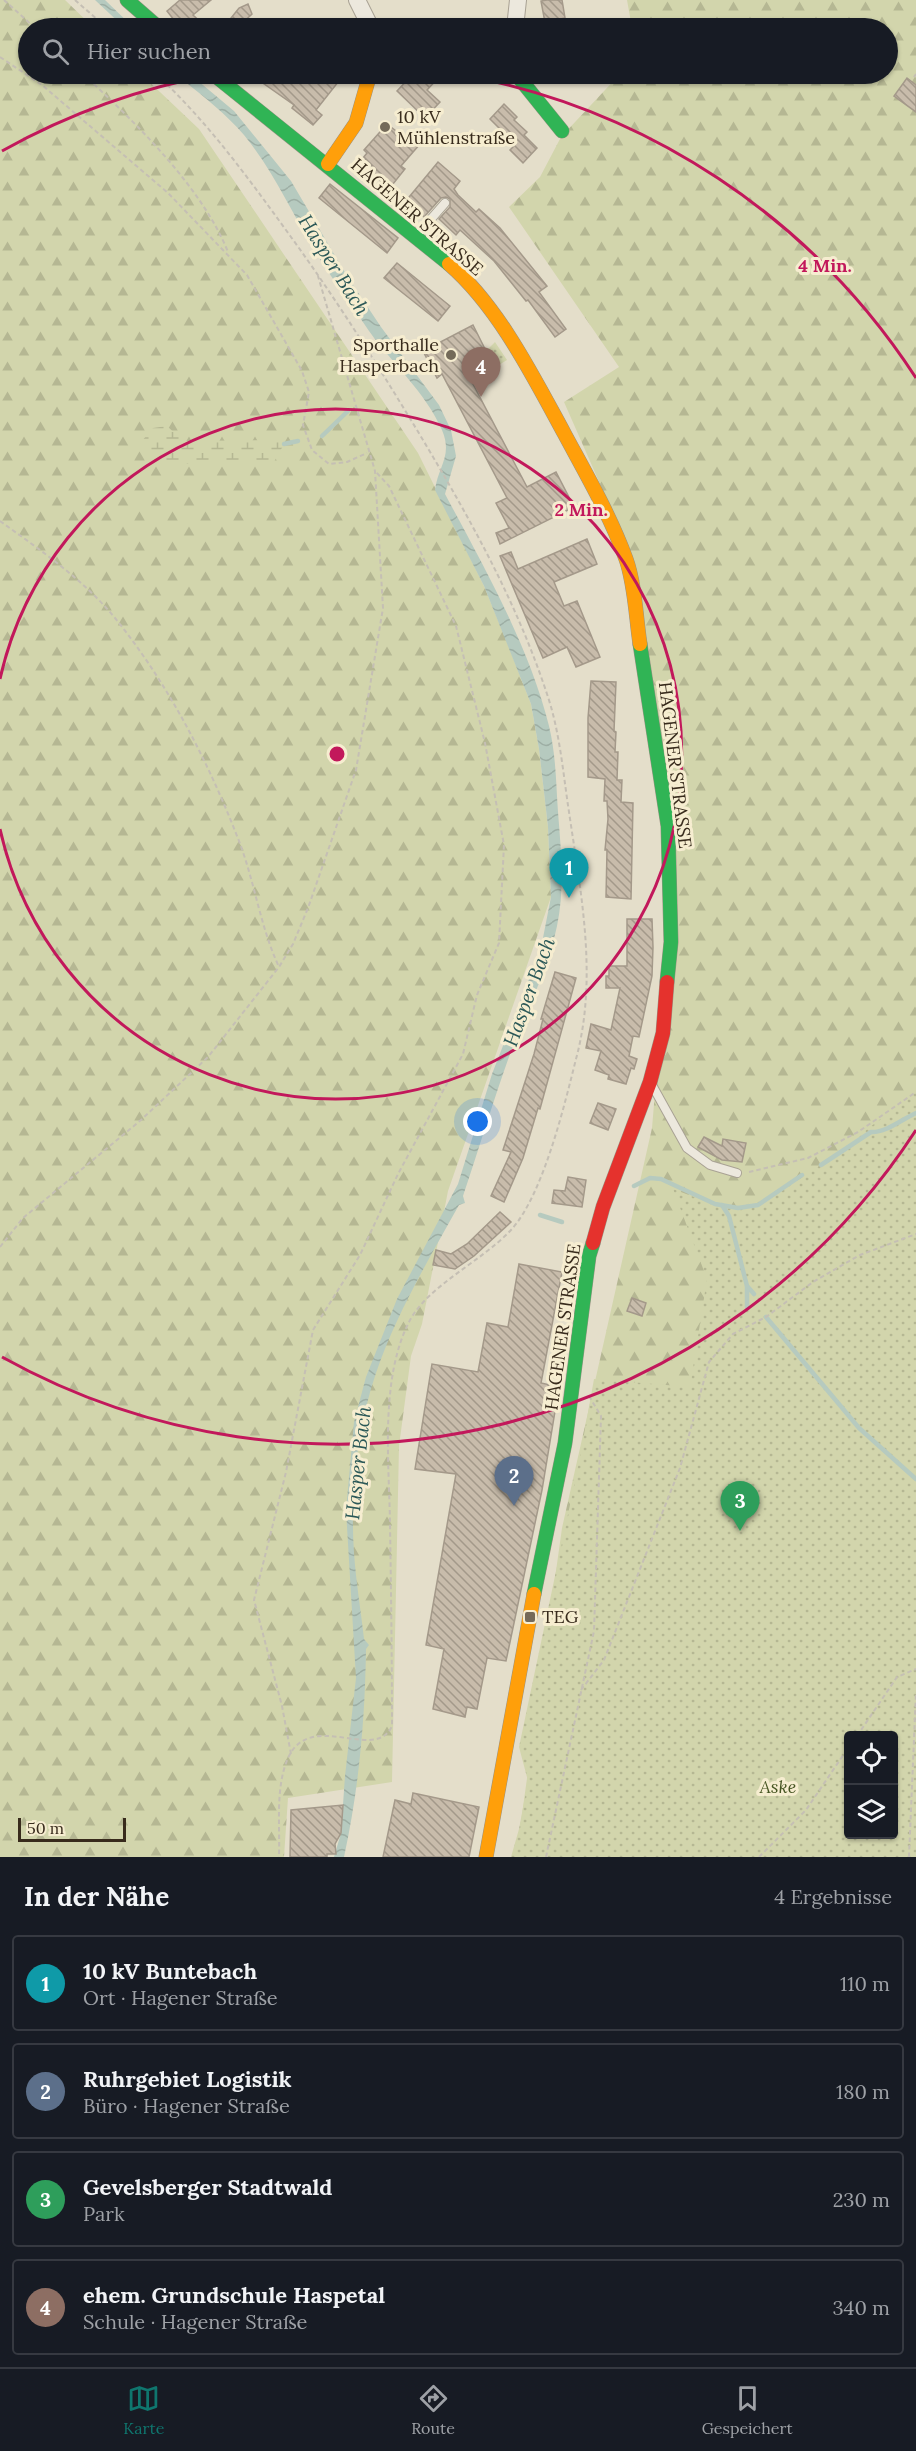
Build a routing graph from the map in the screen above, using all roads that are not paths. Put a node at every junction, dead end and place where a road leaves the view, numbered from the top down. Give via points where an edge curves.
1 (127, 0) edge
2 (357, 0) edge
3 (518, 0) edge
4 (148, 18) edge
5 (366, 18) edge
6 (516, 18) edge
7 (226, 84) edge
8 (367, 84) edge
9 (524, 84) edge
10 (562, 131) dead end
11 (328, 164) junction
12 (445, 203) dead end
13 (416, 236) junction
14 (650, 1082) junction
15 (737, 1173) road end
16 (486, 1857) edge

1 - 4 main road
2 - 5 street
3 - 6 street
7 - 11 main road, HAGENER STRASSE
8 - 11 main road via 357,123
9 - 10 main road
11 - 13 main road, HAGENER STRASSE
12 - 13 lane
13 - 14 main road, HAGENER STRASSE via 456,270 506,334 603,504 627,562 668,826 671,942 663,1033
14 - 15 lane via 687,1148 710,1165
14 - 16 main road, HAGENER STRASSE via 589,1256 565,1443

